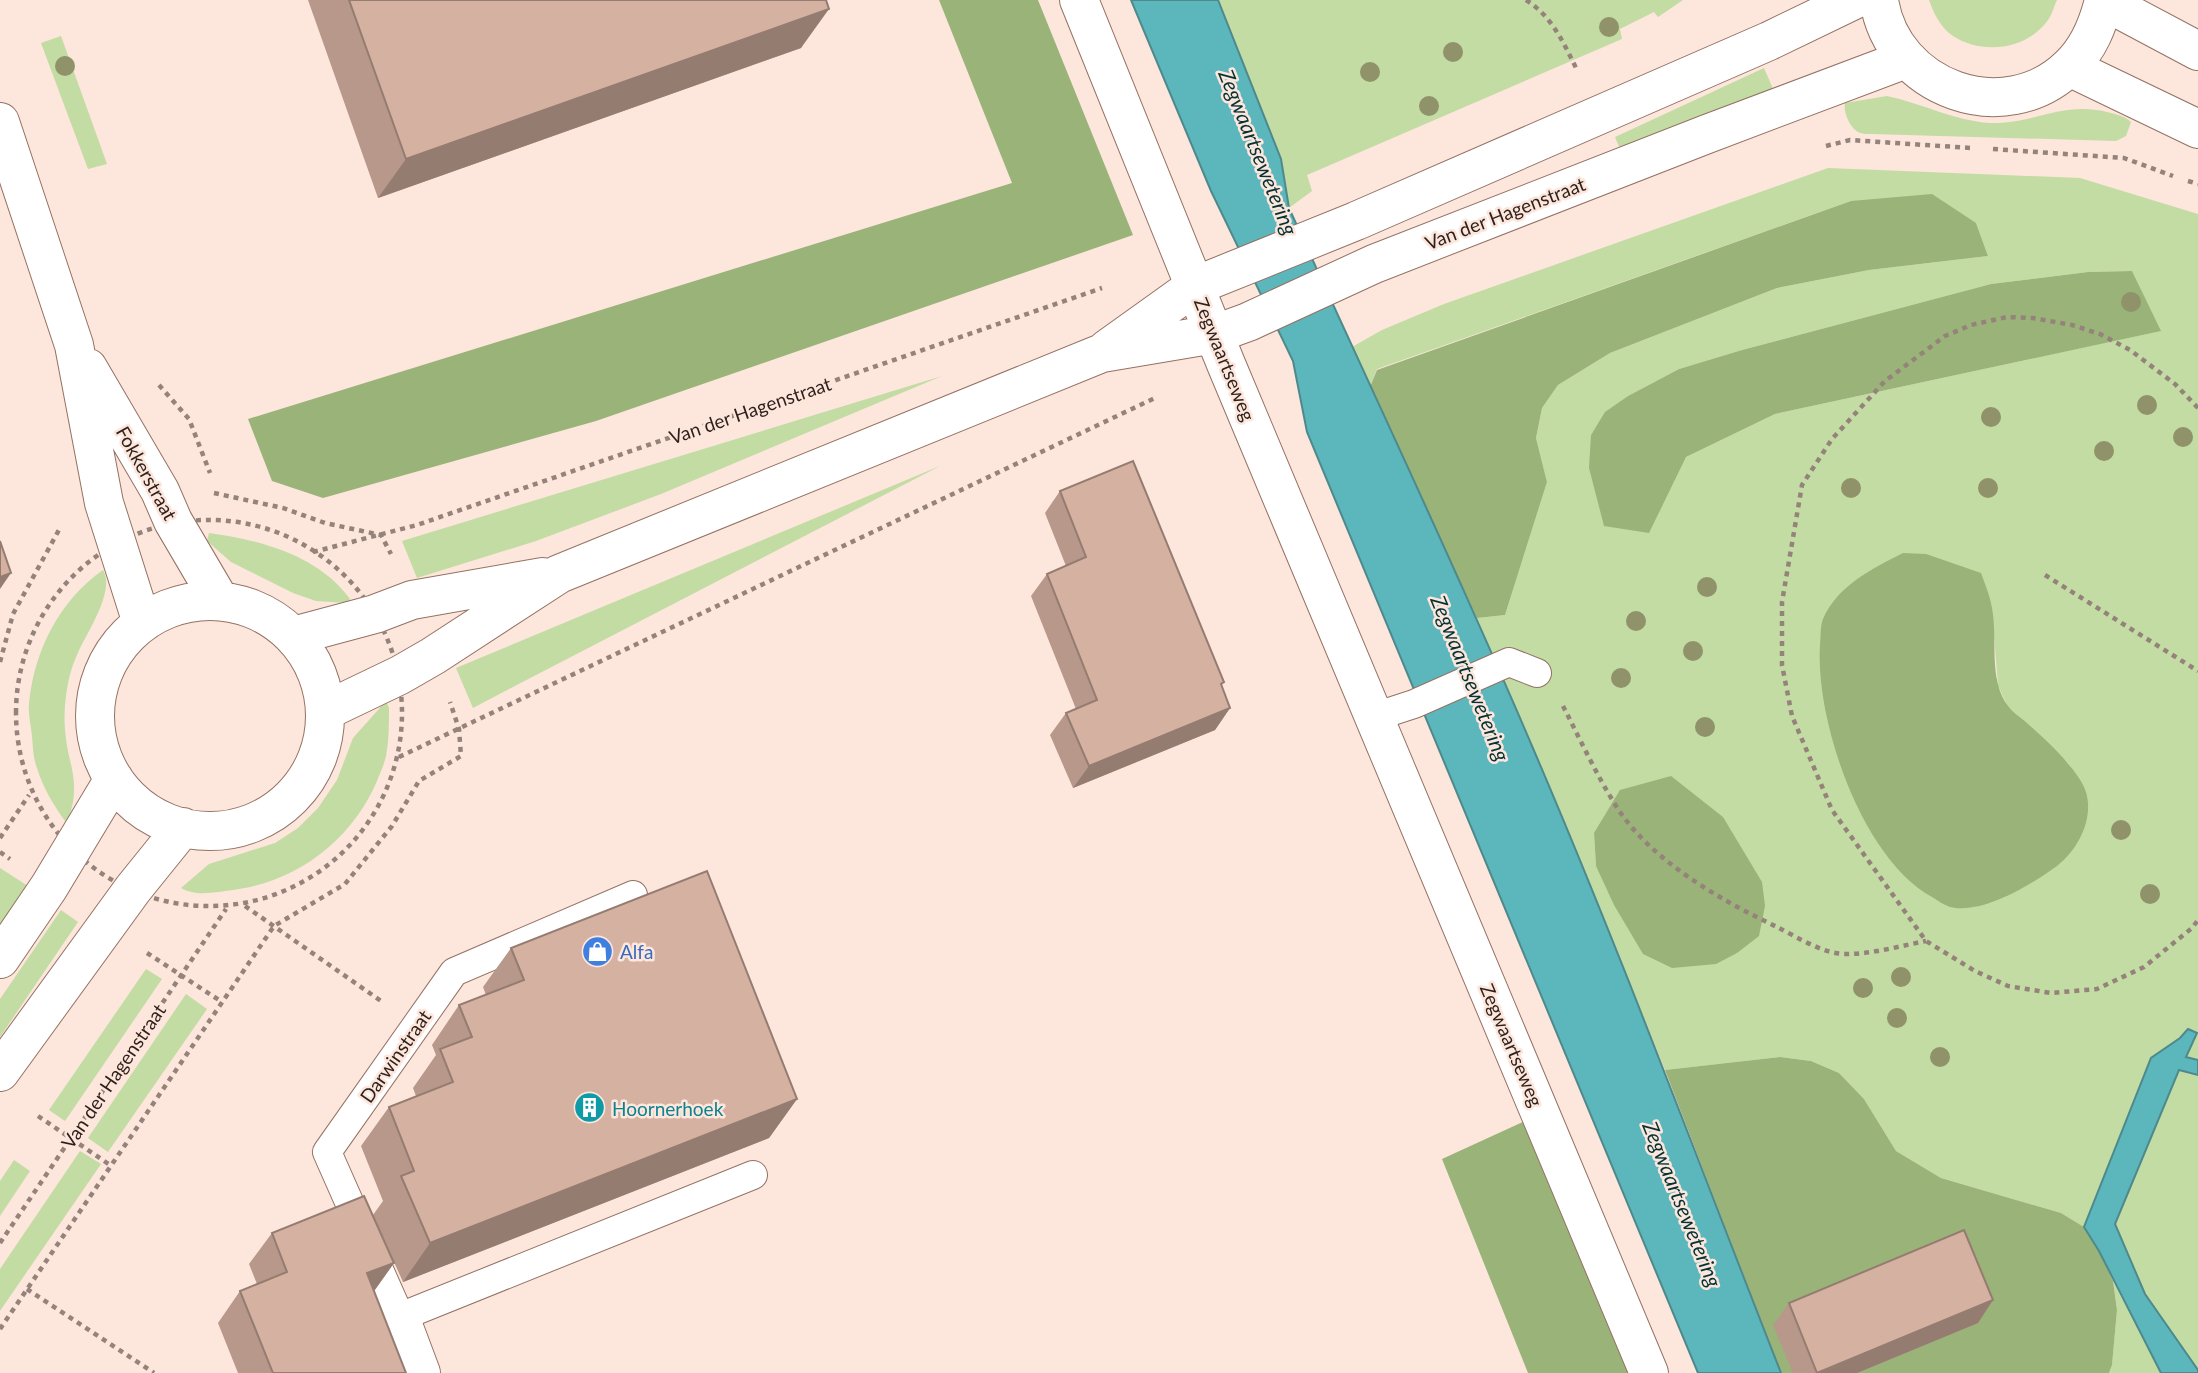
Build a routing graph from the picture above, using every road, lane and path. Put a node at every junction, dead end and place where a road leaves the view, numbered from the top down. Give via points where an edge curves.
1 (1079, 0) edge
2 (1526, 0) edge
3 (1854, 0) edge
4 (1880, 0) edge
5 (2104, 0) edge
6 (2198, 51) edge
7 (1906, 59) junction
8 (2069, 67) junction
9 (1578, 73) dead end
10 (0, 122) edge
11 (2198, 130) edge
12 (2124, 158) dead end
13 (9, 177) edge
14 (2198, 184) edge
15 (1208, 280) junction
16 (1105, 287) dead end
17 (1230, 340) junction
18 (74, 345) junction
19 (1102, 353) junction
20 (2198, 408) edge
21 (228, 517) dead end
22 (73, 573) dead end
23 (559, 574) junction
24 (2045, 575) dead end
25 (220, 601) junction
26 (142, 623) junction
27 (293, 636) junction
28 (2198, 671) edge
29 (1537, 673) joint
30 (325, 711) junction
31 (1374, 717) junction
32 (114, 779) junction
33 (183, 827) junction
34 (0, 838) edge
35 (634, 895) dead end
36 (244, 906) junction
37 (2198, 919) edge
38 (274, 926) junction
39 (1926, 941) junction
40 (0, 958) edge
41 (416, 1026) junction
42 (0, 1072) edge
43 (38, 1116) dead end
44 (71, 1139) junction
45 (110, 1165) junction
46 (753, 1175) dead end
47 (0, 1242) edge
48 (26, 1289) junction
49 (400, 1317) junction
50 (0, 1329) edge
51 (154, 1373) edge
52 (421, 1373) edge
53 (1649, 1373) edge

1 - 15 street, Zegwaartseweg
2 - 9 path via 1555,27
3 - 15 street, Van der Hagenstraat via 1356,221
4 - 7 street via 1886,27
5 - 6 street
5 - 8 street via 2086,48
7 - 8 street via 1929,79 1956,92 1986,97 2016,95 2045,85
7 - 17 street, Van der Hagenstraat via 1374,264
8 - 11 street
10 - 13 street, Fokkerstraat
12 - 14 path
13 - 18 street, Fokkerstraat
15 - 17 street, Zegwaartseweg
15 - 19 street, Van der Hagenstraat
16 - 21 path, Van der Hagenstraat via 418,526 313,552 258,525
17 - 19 street, Van der Hagenstraat
17 - 31 street, Zegwaartseweg
17 - 36 path via 399,757 377,809 342,852 296,885
18 - 25 street, Fokkerstraat
18 - 26 street, Fokkerstraat via 104,503
19 - 23 street, Van der Hagenstraat
20 - 39 path via 2157,370 2100,334 2034,318 2007,317 1945,336 1885,381 1832,439 1802,485 1782,601 1782,665 1793,716 1832,810
22 - 34 path via 39,622 20,678 16,737 29,795
23 - 27 street, Van der Hagenstraat via 412,600
23 - 30 street, Van der Hagenstraat via 433,656
24 - 28 path
25 - 26 street via 179,605
25 - 27 street via 260,612
26 - 32 street via 113,655 97,695 97,738
27 - 30 street via 316,670
29 - 31 lane via 1509,662
29 - 39 path via 1551,684 1616,806 1676,870 1754,916 1813,945 1844,954
30 - 33 street via 319,753 311,772 284,805 266,817 225,830
31 - 53 street, Zegwaartseweg
32 - 33 street via 144,810
32 - 40 street
33 - 42 street via 132,889
35 - 41 lane, Darwinstraat via 454,972
36 - 38 path
36 - 44 path, Van der Hagenstraat via 226,909
37 - 39 path via 2144,967 2097,989 2051,993 2008,986
38 - 41 path
38 - 45 path
41 - 49 lane, Darwinstraat via 327,1152
43 - 44 path
44 - 45 path
44 - 47 path, Van der Hagenstraat
45 - 48 path
46 - 49 lane
48 - 50 path
48 - 51 path
49 - 52 street, Darwinstraat

